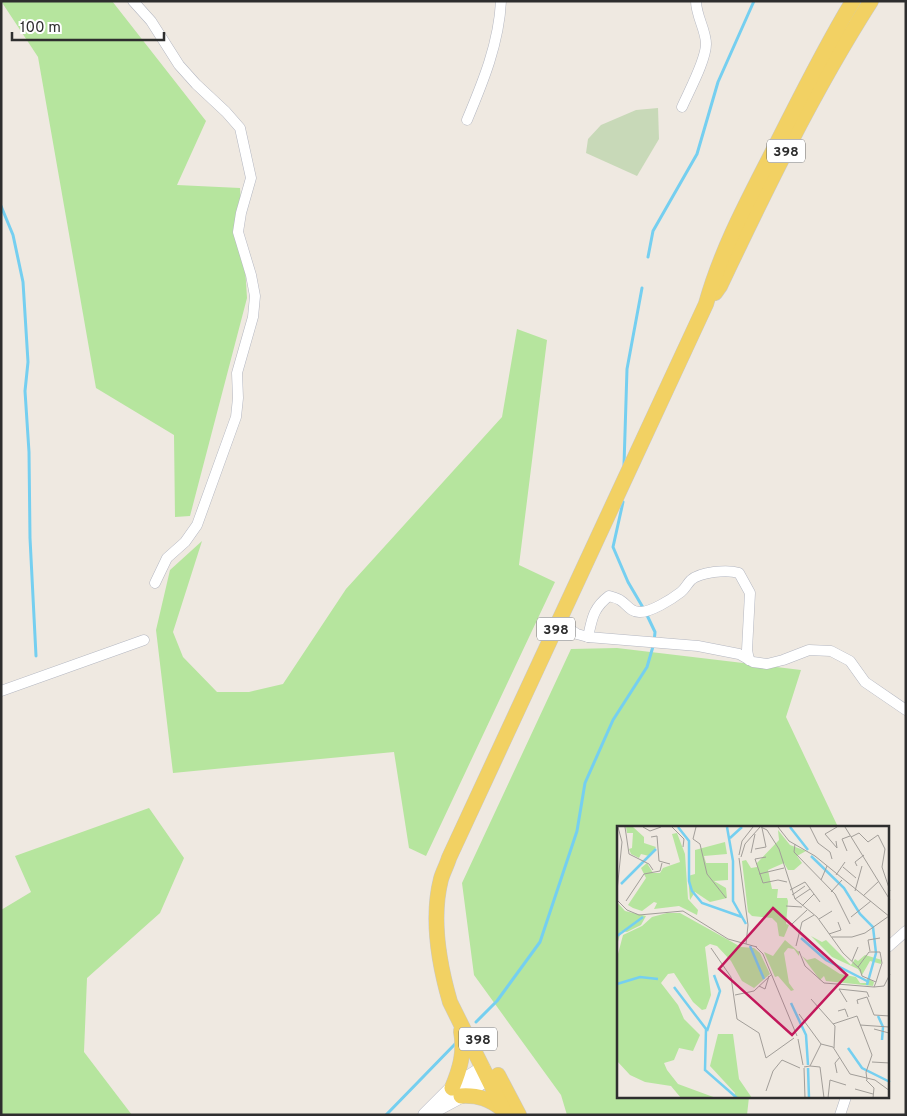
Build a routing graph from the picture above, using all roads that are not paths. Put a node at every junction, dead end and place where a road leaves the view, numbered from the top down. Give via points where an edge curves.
1 (133, 1) edge
2 (501, 1) edge
3 (696, 1) edge
4 (854, 1) edge
5 (871, 1) edge
6 (819, 75) junction
7 (682, 107) dead end
8 (467, 120) dead end
9 (156, 583) dead end
10 (559, 622) junction
11 (588, 637) junction
12 (144, 640) dead end
13 (750, 660) junction
14 (1, 691) edge
15 (906, 710) edge
16 (906, 931) edge
17 (890, 945) edge
18 (442, 962) junction
19 (460, 1022) junction
20 (488, 1071) junction
21 (457, 1092) junction
22 (846, 1098) edge
23 (510, 1114) edge
24 (425, 1115) edge
25 (840, 1115) edge

1 - 9 street via 196,84 240,128 251,178 238,232 255,296 253,317 237,374 236,417 197,525 185,542 167,558
2 - 8 street via 496,38
3 - 7 street via 706,43 704,57
4 - 6 main road, 398
5 - 6 main road, 398
6 - 10 main road, 398 via 720,286 706,304
10 - 11 street
10 - 18 main road, 398 via 441,880 437,905
11 - 13 street via 698,646 739,654
11 - 13 street via 594,611 609,596 620,599 630,609 645,611 682,592 691,579 730,570 739,574 750,593 747,650
12 - 14 street
13 - 15 street via 767,664 810,650 831,652 850,660 865,682
16 - 17 street
18 - 19 main road, 398 via 450,1002
18 - 20 main road, 398
19 - 20 main road, 398
19 - 21 main road via 463,1050
20 - 21 main road
20 - 23 main road, 398
21 - 23 main road via 485,1099
21 - 24 main road
22 - 25 street

